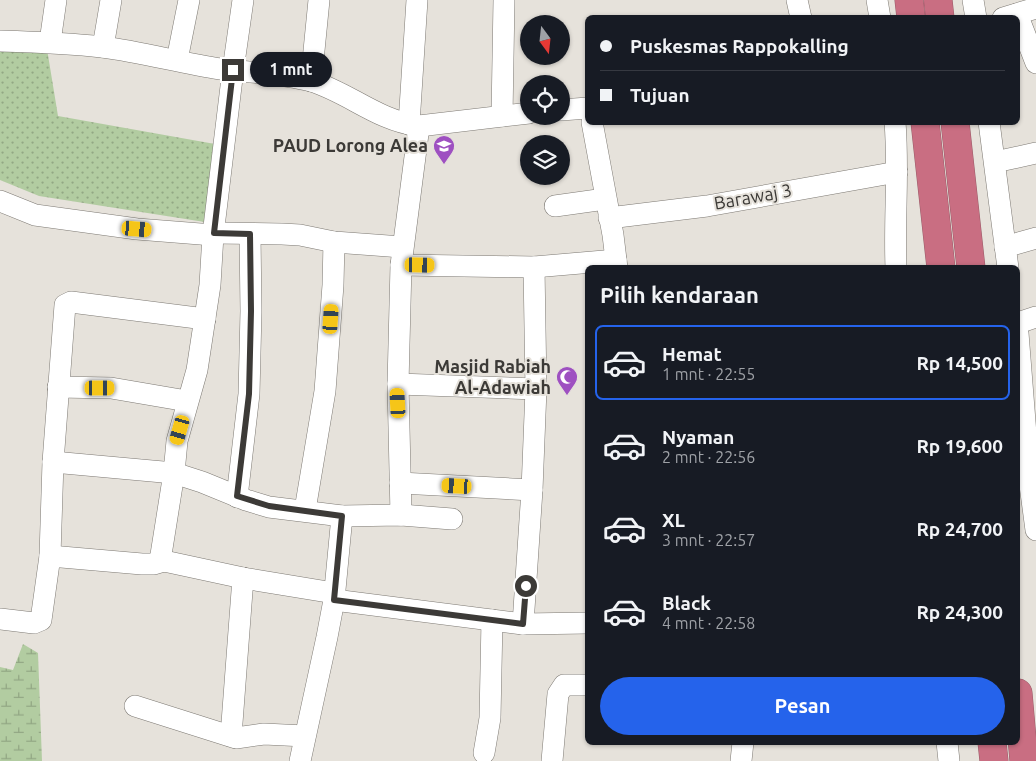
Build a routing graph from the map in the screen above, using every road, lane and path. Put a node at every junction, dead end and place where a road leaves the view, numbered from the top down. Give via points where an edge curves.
1 (56, 0) edge
2 (111, 0) edge
3 (189, 0) edge
4 (243, 0) edge
5 (319, 0) edge
6 (417, 0) edge
7 (504, 0) edge
8 (798, 0) edge
9 (877, 0) edge
10 (909, 0) edge
11 (938, 0) edge
12 (948, 0) edge
13 (973, 0) edge
14 (800, 15) edge
15 (880, 15) edge
16 (911, 15) edge
17 (940, 15) edge
18 (949, 15) edge
19 (976, 15) edge
20 (1020, 16) edge
21 (0, 41) edge
22 (50, 42) junction
23 (103, 47) junction
24 (177, 60) junction
25 (1036, 63) edge
26 (233, 70) junction
27 (311, 81) junction
28 (585, 108) edge
29 (570, 109) edge
30 (520, 114) edge
31 (502, 116) junction
32 (414, 125) junction
33 (593, 125) edge
34 (895, 125) edge
35 (925, 125) edge
36 (955, 125) edge
37 (989, 125) edge
38 (1036, 152) edge
39 (995, 162) junction
40 (897, 172) junction
41 (0, 200) edge
42 (555, 206) dead end
43 (607, 208) junction
44 (214, 234) junction
45 (250, 234) junction
46 (1036, 238) edge
47 (334, 242) junction
48 (402, 256) junction
49 (1006, 257) edge
50 (617, 264) edge
51 (585, 265) edge
52 (589, 265) edge
53 (896, 265) edge
54 (941, 265) edge
55 (972, 265) edge
56 (534, 267) junction
57 (1036, 316) edge
58 (205, 319) junction
59 (1020, 322) edge
60 (1020, 347) edge
61 (398, 384) junction
62 (58, 387) junction
63 (536, 389) junction
64 (187, 401) junction
65 (1031, 424) edge
66 (53, 462) junction
67 (174, 473) junction
68 (400, 483) junction
69 (1033, 485) edge
70 (532, 490) junction
71 (237, 496) junction
72 (305, 510) junction
73 (401, 515) junction
74 (342, 516) junction
75 (452, 519) dead end
76 (1036, 530) edge
77 (50, 556) junction
78 (160, 561) junction
79 (243, 578) junction
80 (334, 596) junction
81 (0, 619) edge
82 (492, 620) junction
83 (585, 623) edge
84 (523, 624) junction
85 (585, 685) edge
86 (135, 706) dead end
87 (1020, 716) edge
88 (231, 736) junction
89 (305, 736) junction
90 (743, 745) edge
91 (947, 745) edge
92 (992, 745) edge
93 (484, 753) dead end
94 (300, 761) edge
95 (552, 761) edge
96 (741, 761) edge
97 (949, 761) edge
98 (994, 761) edge
99 (1024, 761) edge

1 - 22 street
2 - 23 street
3 - 24 street
4 - 26 street
5 - 27 street
6 - 32 street
7 - 31 street
8 - 14 street
9 - 15 street
10 - 16 highway
11 - 17 highway
12 - 18 highway
13 - 19 street
20 - 25 street
21 - 22 street
22 - 23 street
23 - 24 street
24 - 26 street
26 - 27 street
26 - 44 street
27 - 32 street via 375,113
28 - 29 street
30 - 31 street
31 - 32 street
32 - 48 street
33 - 43 street
34 - 40 street
35 - 54 highway
36 - 55 highway
37 - 39 street
38 - 39 street
39 - 49 street
40 - 43 street, Barawaj 3 via 707,206
40 - 53 street
41 - 44 street via 35,215 137,229
42 - 43 street, Barawaj 3
43 - 50 street
44 - 45 street
44 - 58 street
45 - 47 street via 300,235
45 - 71 street via 249,394
46 - 49 street
47 - 48 street
47 - 72 street via 324,391
48 - 56 street
48 - 61 street
50 - 52 street
51 - 56 street
56 - 63 street
57 - 59 street
58 - 62 street via 67,303
58 - 64 street via 197,370
60 - 65 street
61 - 63 street
61 - 68 street
62 - 64 street via 111,388
62 - 66 street
63 - 70 street
64 - 67 street via 177,441
65 - 69 street
66 - 67 street
66 - 77 street
67 - 71 street
67 - 78 street
68 - 70 street
68 - 73 street
69 - 76 street
70 - 84 street
71 - 72 street via 269,506
72 - 74 street
73 - 74 street
73 - 75 street
74 - 80 street
77 - 78 street via 142,564
77 - 81 street via 41,620 34,623
78 - 79 street
79 - 80 street
79 - 88 street
80 - 82 street
80 - 89 street
82 - 84 street
82 - 93 street via 490,718
83 - 84 street
85 - 95 street via 564,685 558,694
86 - 88 street
87 - 99 highway
88 - 89 street
89 - 94 street
90 - 96 street
91 - 97 street
92 - 98 highway

